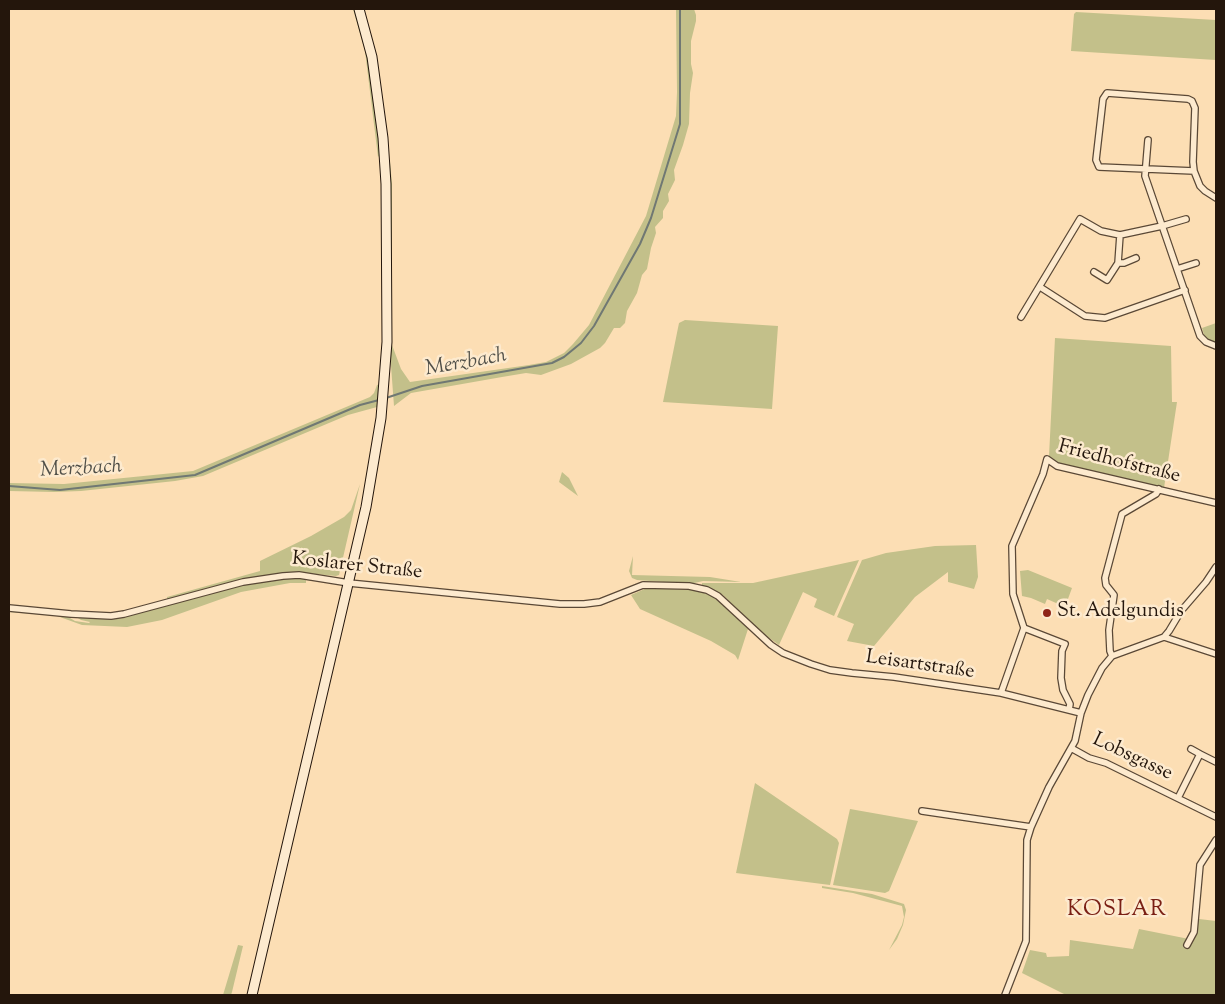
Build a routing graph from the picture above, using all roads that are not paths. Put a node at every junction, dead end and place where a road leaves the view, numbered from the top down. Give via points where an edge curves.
1 (359, 9) edge
2 (1148, 140) dead end
3 (1144, 168) junction
4 (1194, 171) junction
5 (1216, 198) edge
6 (1186, 219) dead end
7 (1162, 226) junction
8 (1120, 235) junction
9 (1136, 258) dead end
10 (1118, 263) junction
11 (1196, 263) dead end
12 (1177, 269) junction
13 (1094, 272) dead end
14 (1040, 287) junction
15 (1184, 290) junction
16 (1021, 317) dead end
17 (1216, 346) edge
18 (1159, 489) junction
19 (1216, 503) edge
20 (1216, 567) edge
21 (349, 583) junction
22 (643, 585) joint
23 (9, 608) edge
24 (1024, 628) junction
25 (1164, 637) junction
26 (1216, 654) edge
27 (1112, 656) junction
28 (1001, 693) junction
29 (1069, 710) junction
30 (1081, 713) junction
31 (1071, 748) junction
32 (1191, 749) dead end
33 (1200, 754) junction
34 (1216, 762) edge
35 (1178, 798) junction
36 (922, 811) dead end
37 (1216, 817) edge
38 (1031, 827) junction
39 (1216, 840) edge
40 (1187, 945) dead end
41 (252, 995) edge
42 (1005, 995) edge

1 - 21 main road via 372,57 386,184 387,335 372,479
2 - 3 street
3 - 4 street
3 - 4 street via 1099,167 1096,160 1103,98 1107,93 1188,98 1192,101 1195,108
3 - 7 street
4 - 5 street via 1200,186
6 - 7 street
7 - 8 street
7 - 12 street
8 - 10 street
8 - 14 street via 1101,231 1080,219
9 - 10 street
10 - 13 street via 1107,280
11 - 12 street
12 - 15 street
14 - 15 street via 1085,316 1105,318
14 - 16 street
15 - 17 street via 1200,336
18 - 19 street, Friedhofstraße
18 - 24 street, Friedhofstraße via 1057,466 1047,459 1044,474 1012,546 1013,594
18 - 27 street via 1122,514 1105,578 1114,596 1109,630
20 - 25 street
21 - 22 street, Koslarer Straße via 560,604 610,599
21 - 23 street, Koslarer Straße via 314,576 283,576 243,582 111,616
21 - 41 main road
22 - 28 street, Leisartstraße via 689,586 707,590 783,652 830,670
24 - 28 street
24 - 29 street via 1065,644 1061,678
25 - 26 street
25 - 27 street
27 - 30 street via 1091,688
28 - 29 street, Leisartstraße
29 - 30 street, Leisartstraße
30 - 31 street
31 - 35 street, Lobsgasse
31 - 38 street
32 - 33 street, Lobsgasse
33 - 34 street, Lobsgasse
33 - 35 street, Lobsgasse
35 - 37 street, Lobsgasse
36 - 38 street
38 - 42 street via 1027,840 1026,941
39 - 40 street via 1200,865 1194,932

